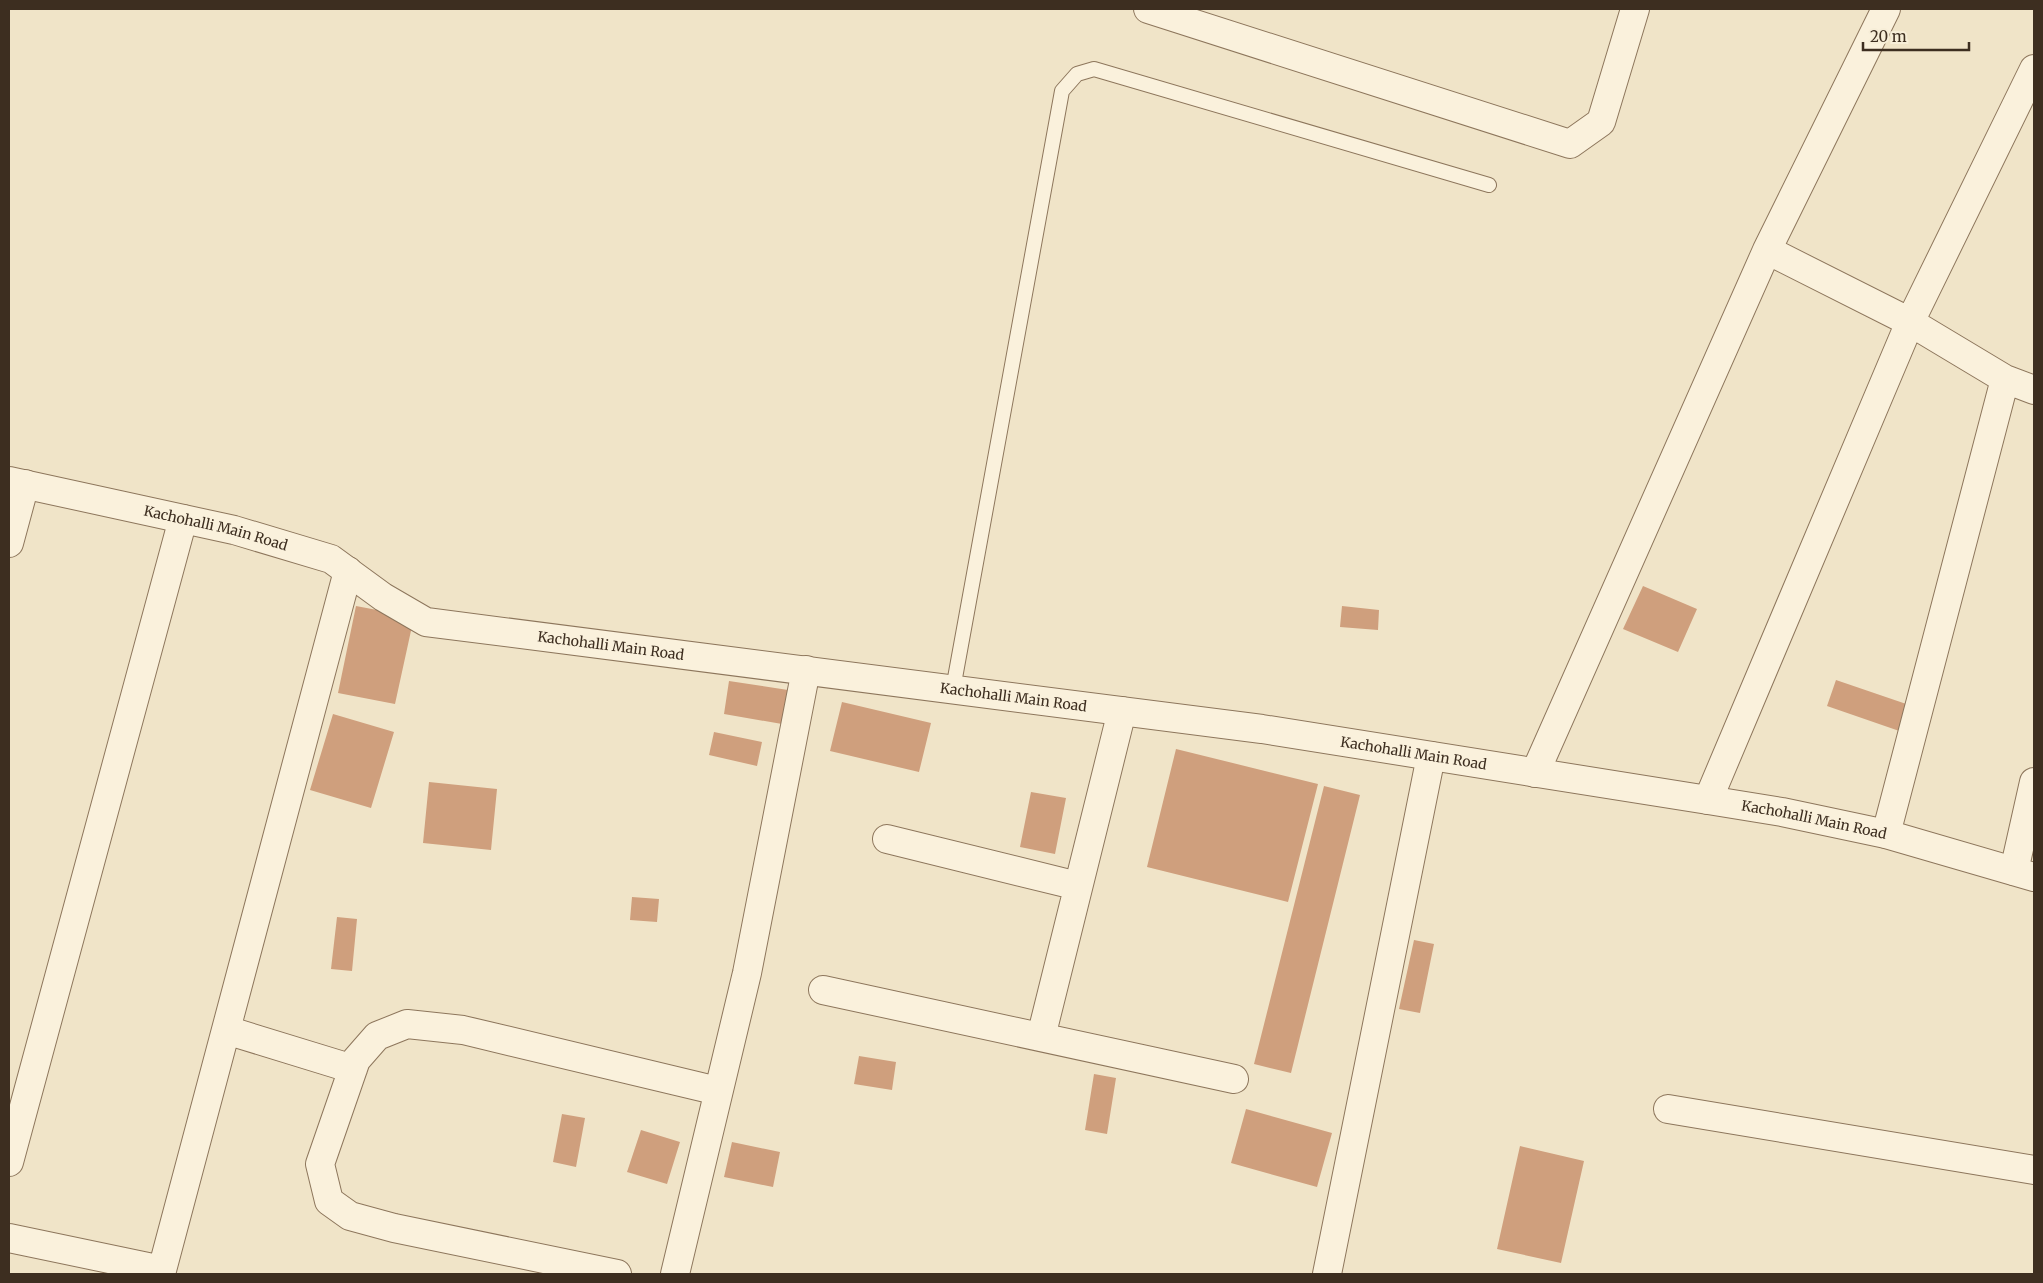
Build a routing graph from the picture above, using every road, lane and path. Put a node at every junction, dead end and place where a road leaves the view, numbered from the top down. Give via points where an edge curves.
1 (1148, 9) edge
2 (1635, 9) edge
3 (1886, 9) edge
4 (2034, 69) edge
5 (1489, 185) dead end
6 (1766, 250) junction
7 (1910, 322) junction
8 (2005, 379) junction
9 (2034, 390) edge
10 (17, 483) edge
11 (183, 519) junction
12 (9, 543) edge
13 (348, 571) junction
14 (806, 670) junction
15 (953, 689) junction
16 (1122, 711) junction
17 (1431, 756) junction
18 (1535, 773) junction
19 (2034, 782) edge
20 (1708, 800) junction
21 (1886, 834) junction
22 (888, 839) dead end
23 (2024, 874) edge
24 (1078, 886) junction
25 (823, 990) dead end
26 (226, 1030) junction
27 (1041, 1037) junction
28 (353, 1069) junction
29 (1234, 1079) dead end
30 (718, 1091) junction
31 (1668, 1109) dead end
32 (9, 1162) edge
33 (2034, 1170) edge
34 (9, 1238) edge
35 (161, 1272) edge
36 (617, 1274) edge
37 (675, 1274) edge
38 (1327, 1274) edge

1 - 2 street via 1570,144 1601,122
3 - 6 street
4 - 7 street
5 - 15 lane via 1094,69 1077,74 1062,91
6 - 7 street
6 - 18 street
7 - 8 street
7 - 20 street
8 - 9 street
8 - 21 street
10 - 11 street, Kachohalli Main Road
10 - 12 street
11 - 13 street, Kachohalli Main Road via 234,530 331,559
11 - 32 street
13 - 14 street, Kachohalli Main Road via 383,597 426,622
13 - 26 street
14 - 15 street, Kachohalli Main Road
14 - 30 street via 747,973
15 - 16 street, Kachohalli Main Road
16 - 17 street, Kachohalli Main Road
16 - 24 street
17 - 18 street, Kachohalli Main Road
17 - 38 street
18 - 20 street, Kachohalli Main Road
19 - 23 street
20 - 21 street, Kachohalli Main Road
21 - 23 street, Kachohalli Main Road
22 - 24 street
24 - 27 street
25 - 27 street
26 - 28 street
26 - 35 street
27 - 29 street
28 - 30 street via 356,1060 377,1036 407,1024 464,1030
28 - 36 street via 320,1164 329,1201 350,1216 394,1228
30 - 37 street
31 - 33 street
34 - 35 street

